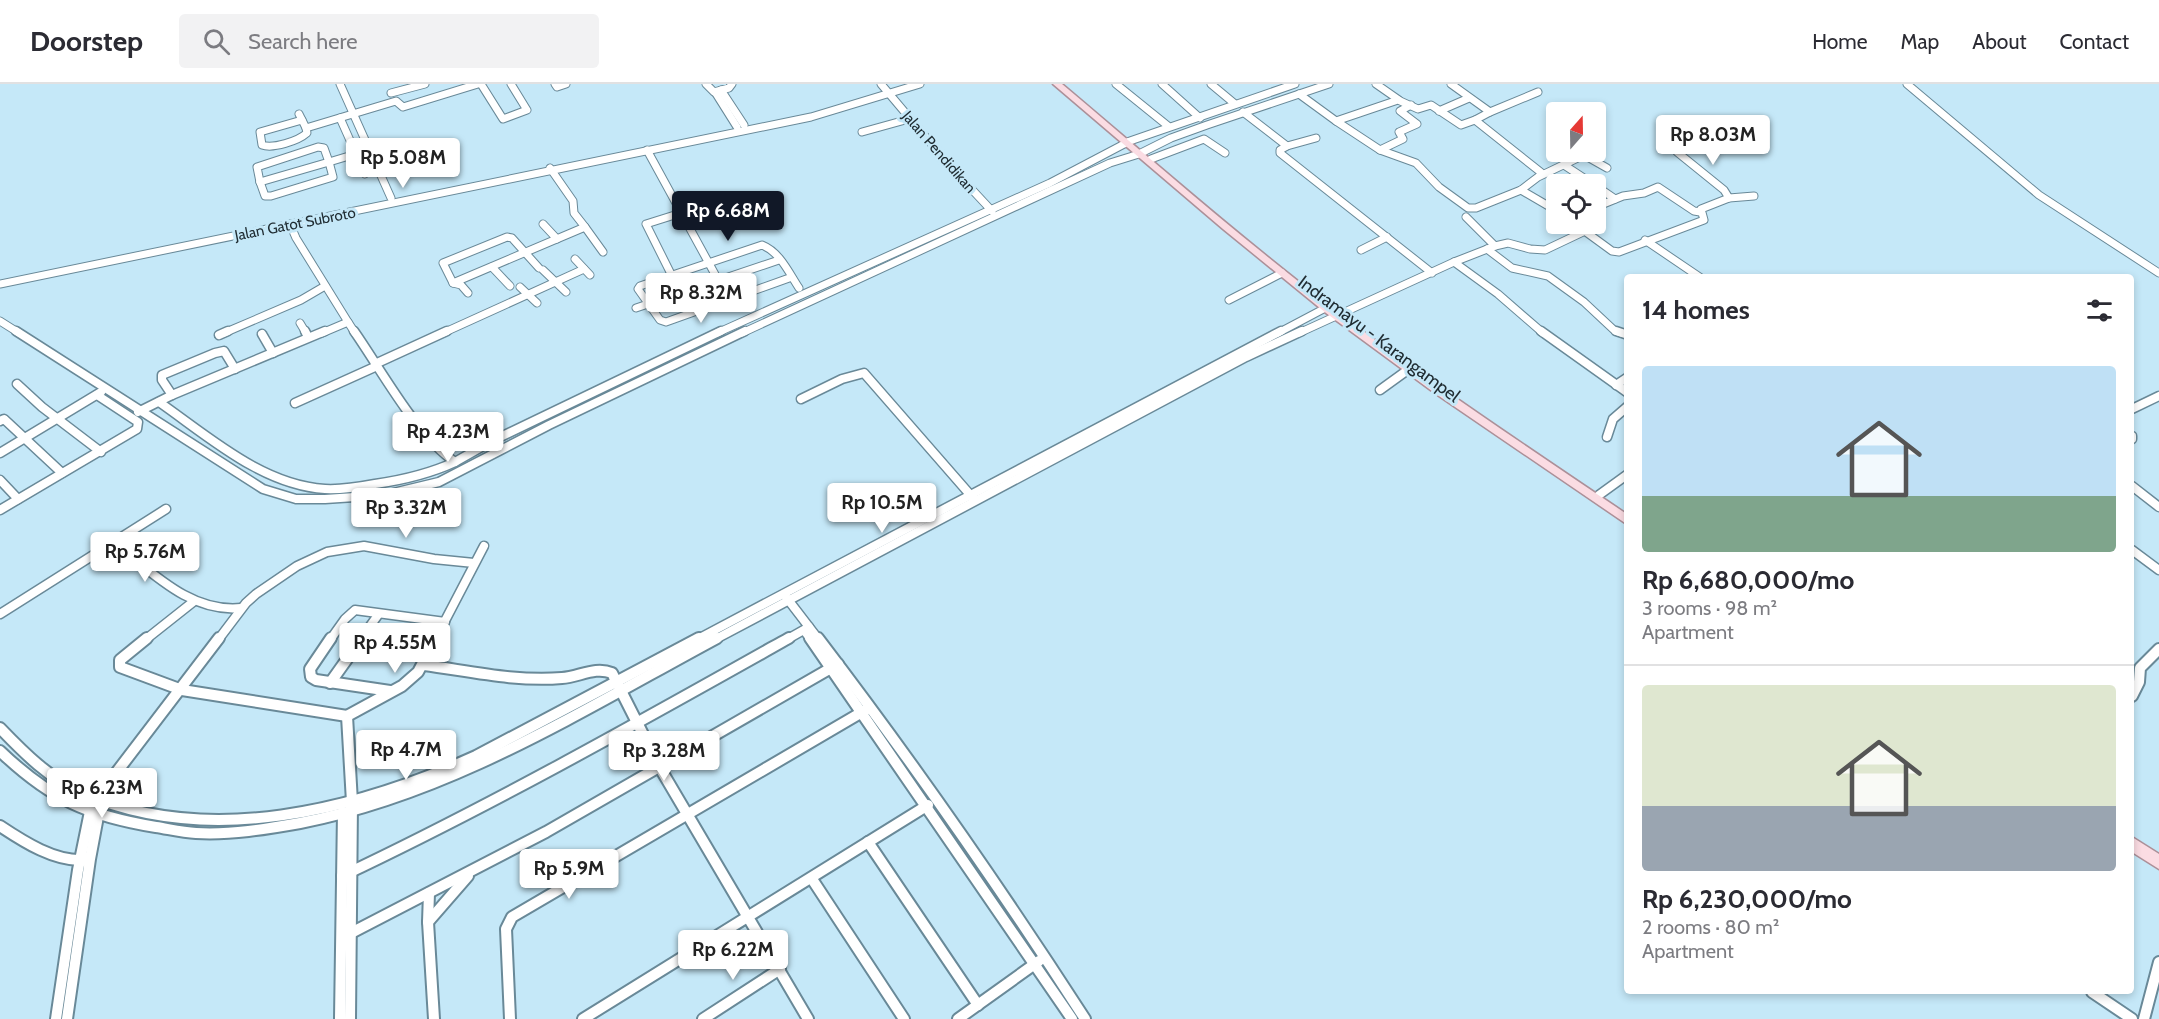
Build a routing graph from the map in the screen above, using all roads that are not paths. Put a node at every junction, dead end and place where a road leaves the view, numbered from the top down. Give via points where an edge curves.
1 (340, 84) edge
2 (424, 84) edge
3 (480, 84) edge
4 (511, 84) edge
5 (555, 84) edge
6 (566, 84) edge
7 (706, 84) edge
8 (732, 84) edge
9 (881, 84) edge
10 (920, 84) edge
11 (1057, 84) edge
12 (1116, 84) edge
13 (1162, 84) edge
14 (1211, 84) edge
15 (1295, 84) edge
16 (1329, 84) edge
17 (1376, 84) edge
18 (1451, 84) edge
19 (1907, 84) edge
20 (718, 91) junction
21 (1538, 92) dead end
22 (889, 93) junction
23 (1299, 94) junction
24 (1470, 98) junction
25 (1399, 99) junction
26 (396, 101) junction
27 (1235, 104) junction
28 (1411, 105) junction
29 (835, 109) junction
30 (1439, 111) junction
31 (1243, 112) junction
32 (1490, 112) junction
33 (354, 114) junction
34 (1199, 116) junction
35 (340, 118) junction
36 (909, 119) junction
37 (1475, 120) junction
38 (1336, 121) junction
39 (1206, 124) junction
40 (740, 126) junction
41 (1168, 126) junction
42 (306, 128) junction
43 (862, 132) dead end
44 (1317, 138) dead end
45 (1128, 142) junction
46 (1287, 146) junction
47 (369, 150) junction
48 (647, 150) junction
49 (1380, 150) junction
50 (1139, 152) junction
51 (1677, 152) dead end
52 (355, 153) junction
53 (1225, 153) dead end
54 (1151, 159) junction
55 (329, 161) junction
56 (1568, 162) edge
57 (1597, 162) edge
58 (1564, 165) junction
59 (550, 168) junction
60 (1607, 168) dead end
61 (365, 174) dead end
62 (1543, 174) junction
63 (1578, 174) edge
64 (260, 182) junction
65 (1521, 190) junction
66 (1606, 193) edge
67 (1754, 196) dead end
68 (392, 198) junction
69 (1729, 198) junction
70 (1614, 199) junction
71 (1606, 203) edge
72 (1546, 205) edge
73 (994, 212) junction
74 (1700, 212) junction
75 (681, 213) junction
76 (1466, 217) dead end
77 (290, 224) junction
78 (543, 224) dead end
79 (585, 227) junction
80 (1579, 234) edge
81 (1586, 234) edge
82 (1387, 237) junction
83 (557, 238) junction
84 (1646, 240) junction
85 (1491, 248) junction
86 (1361, 250) dead end
87 (525, 252) junction
88 (603, 252) dead end
89 (574, 259) dead end
90 (779, 260) junction
91 (1454, 262) junction
92 (708, 263) junction
93 (492, 267) junction
94 (1282, 273) junction
95 (1432, 273) junction
96 (2159, 273) edge
97 (1695, 274) edge
98 (672, 276) junction
99 (792, 277) junction
100 (0, 279) edge
101 (718, 281) junction
102 (555, 282) junction
103 (453, 283) junction
104 (0, 285) edge
105 (325, 286) junction
106 (510, 286) dead end
107 (520, 287) dead end
108 (799, 288) dead end
109 (566, 292) dead end
110 (468, 293) dead end
111 (529, 295) junction
112 (729, 300) junction
113 (1229, 300) dead end
114 (537, 303) dead end
115 (648, 304) junction
116 (500, 308) junction
117 (636, 308) dead end
118 (1334, 311) junction
119 (508, 316) dead end
120 (761, 318) junction
121 (0, 321) edge
122 (348, 322) junction
123 (300, 323) dead end
124 (1624, 333) edge
125 (262, 334) dead end
126 (219, 335) dead end
127 (308, 337) junction
128 (273, 353) junction
129 (376, 365) junction
130 (235, 369) junction
131 (1409, 369) junction
132 (1624, 380) edge
133 (17, 384) dead end
134 (1616, 385) junction
135 (1380, 390) dead end
136 (1624, 390) edge
137 (101, 392) junction
138 (172, 395) junction
139 (2159, 396) edge
140 (801, 399) dead end
141 (157, 403) junction
142 (295, 403) dead end
143 (2134, 408) edge
144 (1624, 409) edge
145 (140, 411) junction
146 (1, 418) edge
147 (58, 418) junction
148 (1607, 437) dead end
149 (25, 438) junction
150 (101, 452) junction
151 (0, 453) edge
152 (455, 462) junction
153 (62, 473) junction
154 (1624, 477) edge
155 (0, 480) edge
156 (1004, 482) junction
157 (2134, 488) edge
158 (973, 498) junction
159 (1600, 498) junction
160 (18, 499) junction
161 (2159, 507) edge
162 (166, 509) dead end
163 (0, 510) edge
164 (1624, 512) edge
165 (1624, 518) edge
166 (114, 543) junction
167 (484, 546) dead end
168 (2134, 551) edge
169 (474, 563) junction
170 (2159, 570) edge
171 (783, 597) junction
172 (193, 602) junction
173 (241, 608) junction
174 (0, 614) edge
175 (378, 615) junction
176 (445, 622) junction
177 (806, 628) junction
178 (2159, 649) edge
179 (424, 665) junction
180 (835, 666) junction
181 (330, 683) junction
182 (620, 686) junction
183 (182, 690) junction
184 (390, 691) junction
185 (2134, 692) edge
186 (865, 710) junction
187 (347, 716) junction
188 (637, 722) junction
189 (0, 728) edge
190 (0, 751) edge
191 (660, 768) junction
192 (99, 796) junction
193 (935, 801) junction
194 (348, 806) junction
195 (925, 808) junction
196 (94, 813) junction
197 (689, 815) junction
198 (0, 826) edge
199 (868, 842) junction
200 (2134, 845) edge
201 (2134, 854) edge
202 (85, 860) junction
203 (2159, 862) edge
204 (474, 870) junction
205 (2159, 870) edge
206 (346, 874) junction
207 (812, 879) junction
208 (429, 893) junction
209 (748, 917) junction
210 (428, 922) junction
211 (351, 933) junction
212 (1040, 961) junction
213 (2159, 962) edge
214 (780, 969) junction
215 (2095, 994) edge
216 (978, 1005) junction
217 (56, 1019) edge
218 (67, 1019) edge
219 (340, 1019) edge
220 (350, 1019) edge
221 (434, 1019) edge
222 (510, 1019) edge
223 (583, 1019) edge
224 (703, 1019) edge
225 (808, 1019) edge
226 (904, 1019) edge
227 (958, 1019) edge
228 (1072, 1019) edge
229 (1085, 1019) edge
230 (2132, 1019) edge
231 (2144, 1019) edge

1 - 33 street
2 - 26 street via 389,92
3 - 4 street via 503,119 527,110
3 - 26 street via 403,107
5 - 6 street
7 - 20 street via 711,91
8 - 20 street
9 - 22 street, Jalan Pendidikan
10 - 22 street, Jalan Gatot Subroto
11 - 45 main road, Indramayu - Karangampel
12 - 41 street
13 - 34 street
14 - 27 street
15 - 27 street
16 - 23 street
17 - 25 street
18 - 24 street
19 - 96 street via 2039,195
20 - 40 street
21 - 32 street
22 - 29 street, Jalan Gatot Subroto
22 - 36 street, Jalan Pendidikan
23 - 31 street
23 - 38 street
24 - 30 street
24 - 32 street
25 - 28 street
25 - 38 street
26 - 33 street
27 - 34 street
28 - 30 street via 1418,109 1431,105
28 - 49 street via 1400,110 1417,124 1399,132 1403,139
29 - 40 street, Jalan Gatot Subroto
29 - 48 street, Jalan Gatot Subroto
30 - 37 street via 1461,125
31 - 39 street
31 - 46 street
32 - 37 street
33 - 35 street
33 - 47 street
34 - 39 street
34 - 41 street
35 - 42 street
35 - 52 street
36 - 43 street
36 - 73 street, Jalan Pendidikan
37 - 62 street
38 - 49 street
39 - 50 street
40 - 59 street, Jalan Gatot Subroto
41 - 45 street
42 - 42 street via 307,133 302,136 268,147 262,145 260,132 301,117
44 - 46 street
45 - 50 main road, Indramayu - Karangampel
45 - 73 street
46 - 82 street via 1279,152
47 - 52 street
47 - 68 street
48 - 59 street, Jalan Gatot Subroto
48 - 75 street
49 - 65 street via 1416,163 1439,188 1468,208
50 - 54 main road, Indramayu - Karangampel
50 - 73 street
50 - 94 main road, Indramayu - Karangampel
51 - 69 street
52 - 55 street
52 - 61 street
53 - 54 street via 1204,139
54 - 118 main road, Indramayu - Karangampel
55 - 64 street
55 - 64 street via 324,148 318,147 257,167
55 - 64 street via 332,177 271,196 265,196
56 - 58 street
57 - 60 street
58 - 62 street
58 - 63 street
59 - 68 street, Jalan Gatot Subroto
59 - 77 street, Jalan Gatot Subroto
59 - 79 street
62 - 65 street
65 - 72 street
66 - 70 street
67 - 69 street
68 - 100 street, Jalan Gatot Subroto
69 - 74 street
70 - 71 street
70 - 74 street via 1644,194 1658,187
73 - 120 street
74 - 84 street via 1704,220
75 - 92 street
75 - 98 street via 646,224
76 - 85 street
77 - 104 street, Jalan Gatot Subroto
77 - 105 street
78 - 83 street
79 - 83 street
79 - 88 street
80 - 85 street via 1545,250 1508,243
81 - 84 street via 1616,252
82 - 86 street
82 - 95 street
83 - 87 street
84 - 97 street
85 - 91 street
85 - 124 street via 1512,268 1548,276 1615,331
87 - 93 street
87 - 102 street
87 - 103 street via 507,237 445,262 442,265
89 - 102 street via 587,272
90 - 92 street via 762,244
90 - 99 street
90 - 101 street
91 - 95 street
91 - 134 street
92 - 98 street
92 - 101 street
93 - 103 street
93 - 106 street
94 - 113 street
94 - 118 main road, Indramayu - Karangampel
95 - 118 street
98 - 115 street via 639,287
99 - 108 street
99 - 112 street
101 - 112 street
101 - 115 street
102 - 109 street
102 - 111 street
103 - 110 street
105 - 122 street
105 - 126 street
107 - 111 street
111 - 114 street
111 - 116 street
112 - 115 street via 666,322
115 - 117 street
116 - 119 street
116 - 129 street
118 - 131 main road
118 - 156 street
118 - 156 street
118 - 159 main road, Indramayu - Karangampel
120 - 145 street via 439,482 385,495 325,499 282,496 263,489
120 - 152 street via 546,414
121 - 137 street
122 - 127 street
122 - 129 street
123 - 127 street
125 - 128 street
127 - 128 street
128 - 130 street
129 - 142 street
129 - 152 street via 436,446
130 - 138 street
130 - 138 street via 224,351 215,353 162,375
131 - 135 street
131 - 159 main road
132 - 134 street
133 - 147 street
134 - 136 street
137 - 145 street
137 - 147 street
137 - 150 street via 139,424 132,433
138 - 141 street
139 - 143 street
140 - 158 street via 864,373
141 - 145 street
141 - 152 street via 266,473 296,484 346,489 415,478
144 - 148 street via 1612,419
146 - 149 street
147 - 149 street
147 - 150 street
149 - 151 street
149 - 153 street
150 - 153 street
153 - 160 street
154 - 159 street
155 - 160 street
156 - 158 street
157 - 161 street
158 - 171 street
159 - 164 main road, Indramayu - Karangampel
159 - 165 main road
160 - 163 street
162 - 166 street
166 - 172 street
166 - 174 street
167 - 169 street
168 - 170 street
169 - 173 street via 353,546 288,572
169 - 176 street
171 - 177 street
171 - 182 street
172 - 173 street via 224,611
172 - 183 street via 119,664
173 - 183 street
175 - 176 street
175 - 181 street
175 - 181 street via 360,610 349,614 313,662 311,677
176 - 179 street
177 - 180 street
177 - 188 street
178 - 185 street via 2140,668
179 - 182 street via 519,678 565,678 604,669 612,673
179 - 184 street via 408,682
180 - 186 street
180 - 191 street
181 - 184 street
182 - 188 street
182 - 194 street via 434,787
183 - 187 street
183 - 192 street
184 - 187 street
186 - 193 street
186 - 195 street
186 - 197 street
187 - 194 street
188 - 191 street
188 - 206 street
189 - 192 street via 44,770
190 - 196 street via 49,792
191 - 197 street
191 - 204 street
192 - 194 street via 163,815 224,820 270,818
192 - 196 street
193 - 195 street
193 - 212 street
194 - 196 street via 260,830 197,833
194 - 206 street
195 - 199 street
195 - 212 street
196 - 202 street
197 - 209 street
197 - 222 street via 512,917 506,929
198 - 202 street via 42,849
199 - 207 street
199 - 216 street
200 - 203 main road
201 - 205 main road
202 - 217 street
202 - 218 street
204 - 208 street
204 - 210 street
206 - 211 street
206 - 219 street
207 - 209 street
207 - 226 street
208 - 210 street
208 - 211 street
209 - 214 street
209 - 223 street
210 - 221 street
211 - 220 street
212 - 216 street
212 - 228 street
212 - 229 street
213 - 231 street
214 - 224 street
214 - 225 street
215 - 230 street
216 - 227 street

